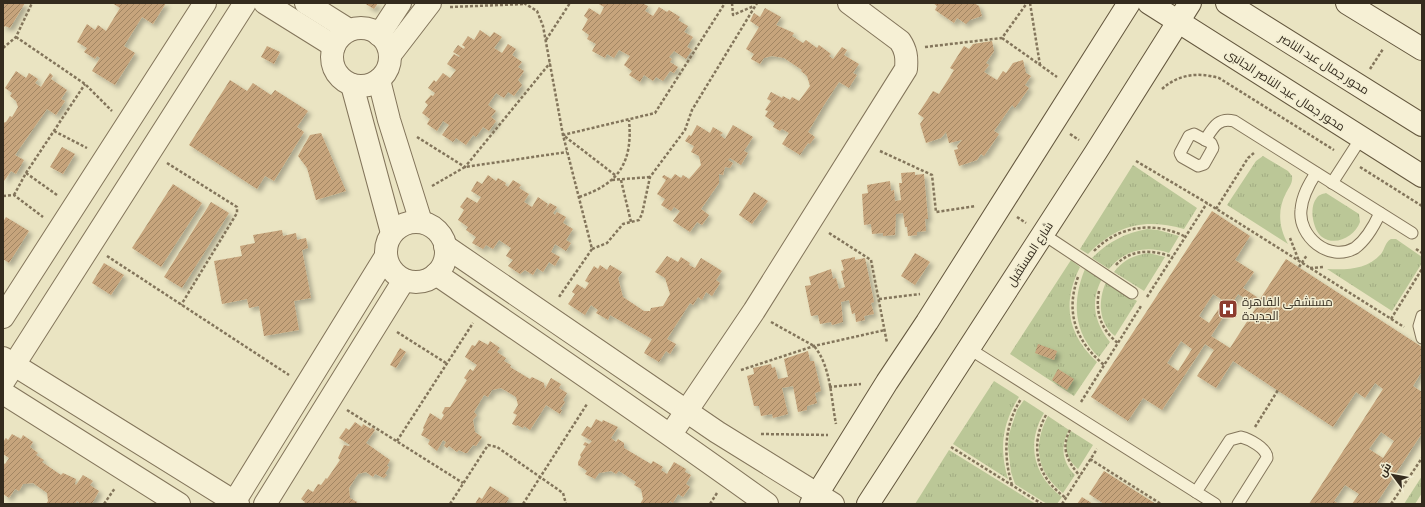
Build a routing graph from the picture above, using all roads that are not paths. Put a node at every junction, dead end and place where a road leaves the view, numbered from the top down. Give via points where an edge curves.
1 (205, 3) edge
2 (245, 3) edge
3 (265, 3) edge
4 (306, 3) edge
5 (400, 3) edge
6 (849, 3) edge
7 (1130, 3) edge
8 (1149, 3) edge
9 (1190, 3) edge
10 (1227, 3) edge
11 (1347, 3) edge
12 (428, 6) edge
13 (1178, 22) junction
14 (349, 30) junction
15 (379, 34) junction
16 (334, 46) junction
17 (1422, 49) edge
18 (390, 55) junction
19 (380, 80) junction
20 (352, 85) junction
21 (1422, 125) edge
22 (1361, 138) junction
23 (1205, 140) dead end
24 (1316, 173) junction
25 (1422, 176) edge
26 (1332, 183) junction
27 (1380, 214) junction
28 (421, 222) junction
29 (392, 233) junction
30 (1412, 233) dead end
31 (1043, 234) junction
32 (445, 246) junction
33 (386, 256) junction
34 (436, 274) junction
35 (404, 280) junction
36 (1132, 293) dead end
37 (3, 316) edge
38 (1422, 316) edge
39 (1422, 338) edge
40 (968, 348) junction
41 (7, 369) edge
42 (3, 393) edge
43 (687, 412) junction
44 (671, 434) junction
45 (1196, 492) junction
46 (821, 501) edge
47 (235, 503) edge
48 (179, 504) edge
49 (265, 504) edge
50 (767, 504) edge
51 (868, 504) edge
52 (1215, 504) edge
53 (1238, 504) edge

1 - 37 street
2 - 41 street via 150,153
3 - 16 street
4 - 14 street
5 - 15 street
6 - 43 street via 900,41 905,49 907,64 902,78 859,141 754,311
7 - 46 street via 890,377 846,435
8 - 13 street, محور جمال عبد الناصر الجانبى
9 - 13 street, شارع المستقبل
10 - 21 street, محور جمال عبد الناصر
11 - 17 street
12 - 18 street
13 - 22 street, محور جمال عبد الناصر الجانبى
13 - 31 street, شارع المستقبل
14 - 15 street via 365,28
14 - 16 street
15 - 18 street via 385,40
16 - 20 street via 334,70 338,77
18 - 19 street via 389,64
19 - 20 street via 366,86
19 - 28 street via 389,120
20 - 29 street
22 - 25 street, محور جمال عبد الناصر الجانبى
22 - 26 lane
23 - 24 lane via 1215,124 1224,120 1234,121
24 - 26 lane
24 - 27 lane via 1306,191 1301,220 1306,234 1317,244 1331,251 1340,252 1355,248 1367,236
26 - 27 lane
27 - 30 lane
28 - 29 street via 405,224
28 - 32 street via 437,230
29 - 33 street via 387,244
31 - 36 lane
31 - 40 street, شارع المستقبل
32 - 34 street via 444,261
32 - 43 street
33 - 35 street via 394,273
33 - 47 street via 304,385
34 - 35 street via 418,282
34 - 44 street via 598,387
35 - 49 street
38 - 39 lane via 1419,326
40 - 45 lane
40 - 51 street, شارع المستقبل
41 - 47 street
42 - 48 street
43 - 44 street
43 - 46 street
44 - 50 street
45 - 52 lane
45 - 53 lane via 1230,440 1237,437 1247,439 1265,451 1267,458

